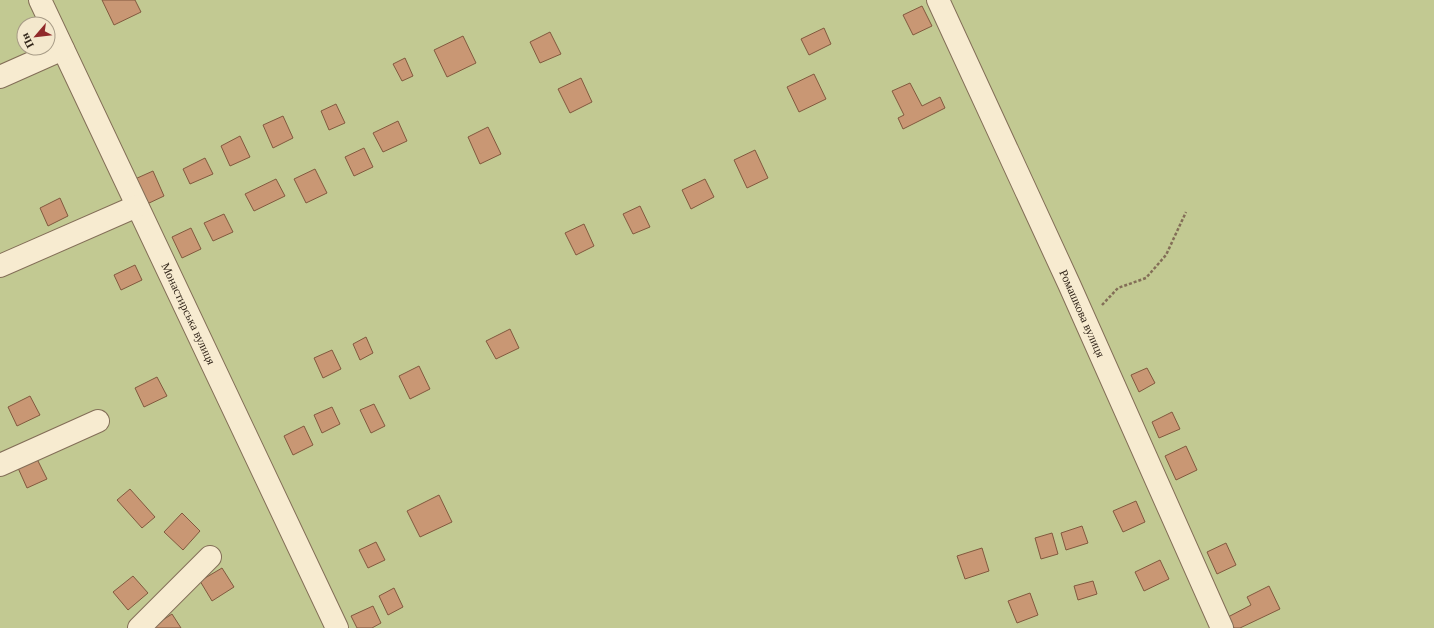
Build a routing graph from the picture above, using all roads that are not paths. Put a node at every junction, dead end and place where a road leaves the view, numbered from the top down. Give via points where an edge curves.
1 (40, 0) edge
2 (938, 0) edge
3 (63, 49) junction
4 (0, 77) edge
5 (137, 206) junction
6 (0, 266) edge
7 (98, 421) dead end
8 (0, 465) edge
9 (210, 557) dead end
10 (139, 628) edge
11 (337, 628) edge
12 (1222, 628) edge

1 - 3 street, Монастирська вулиця
2 - 12 street, Ромашкова вулиця
3 - 4 street
3 - 5 street, Монастирська вулиця
5 - 6 street
5 - 11 street, Монастирська вулиця
7 - 8 street
9 - 10 street

